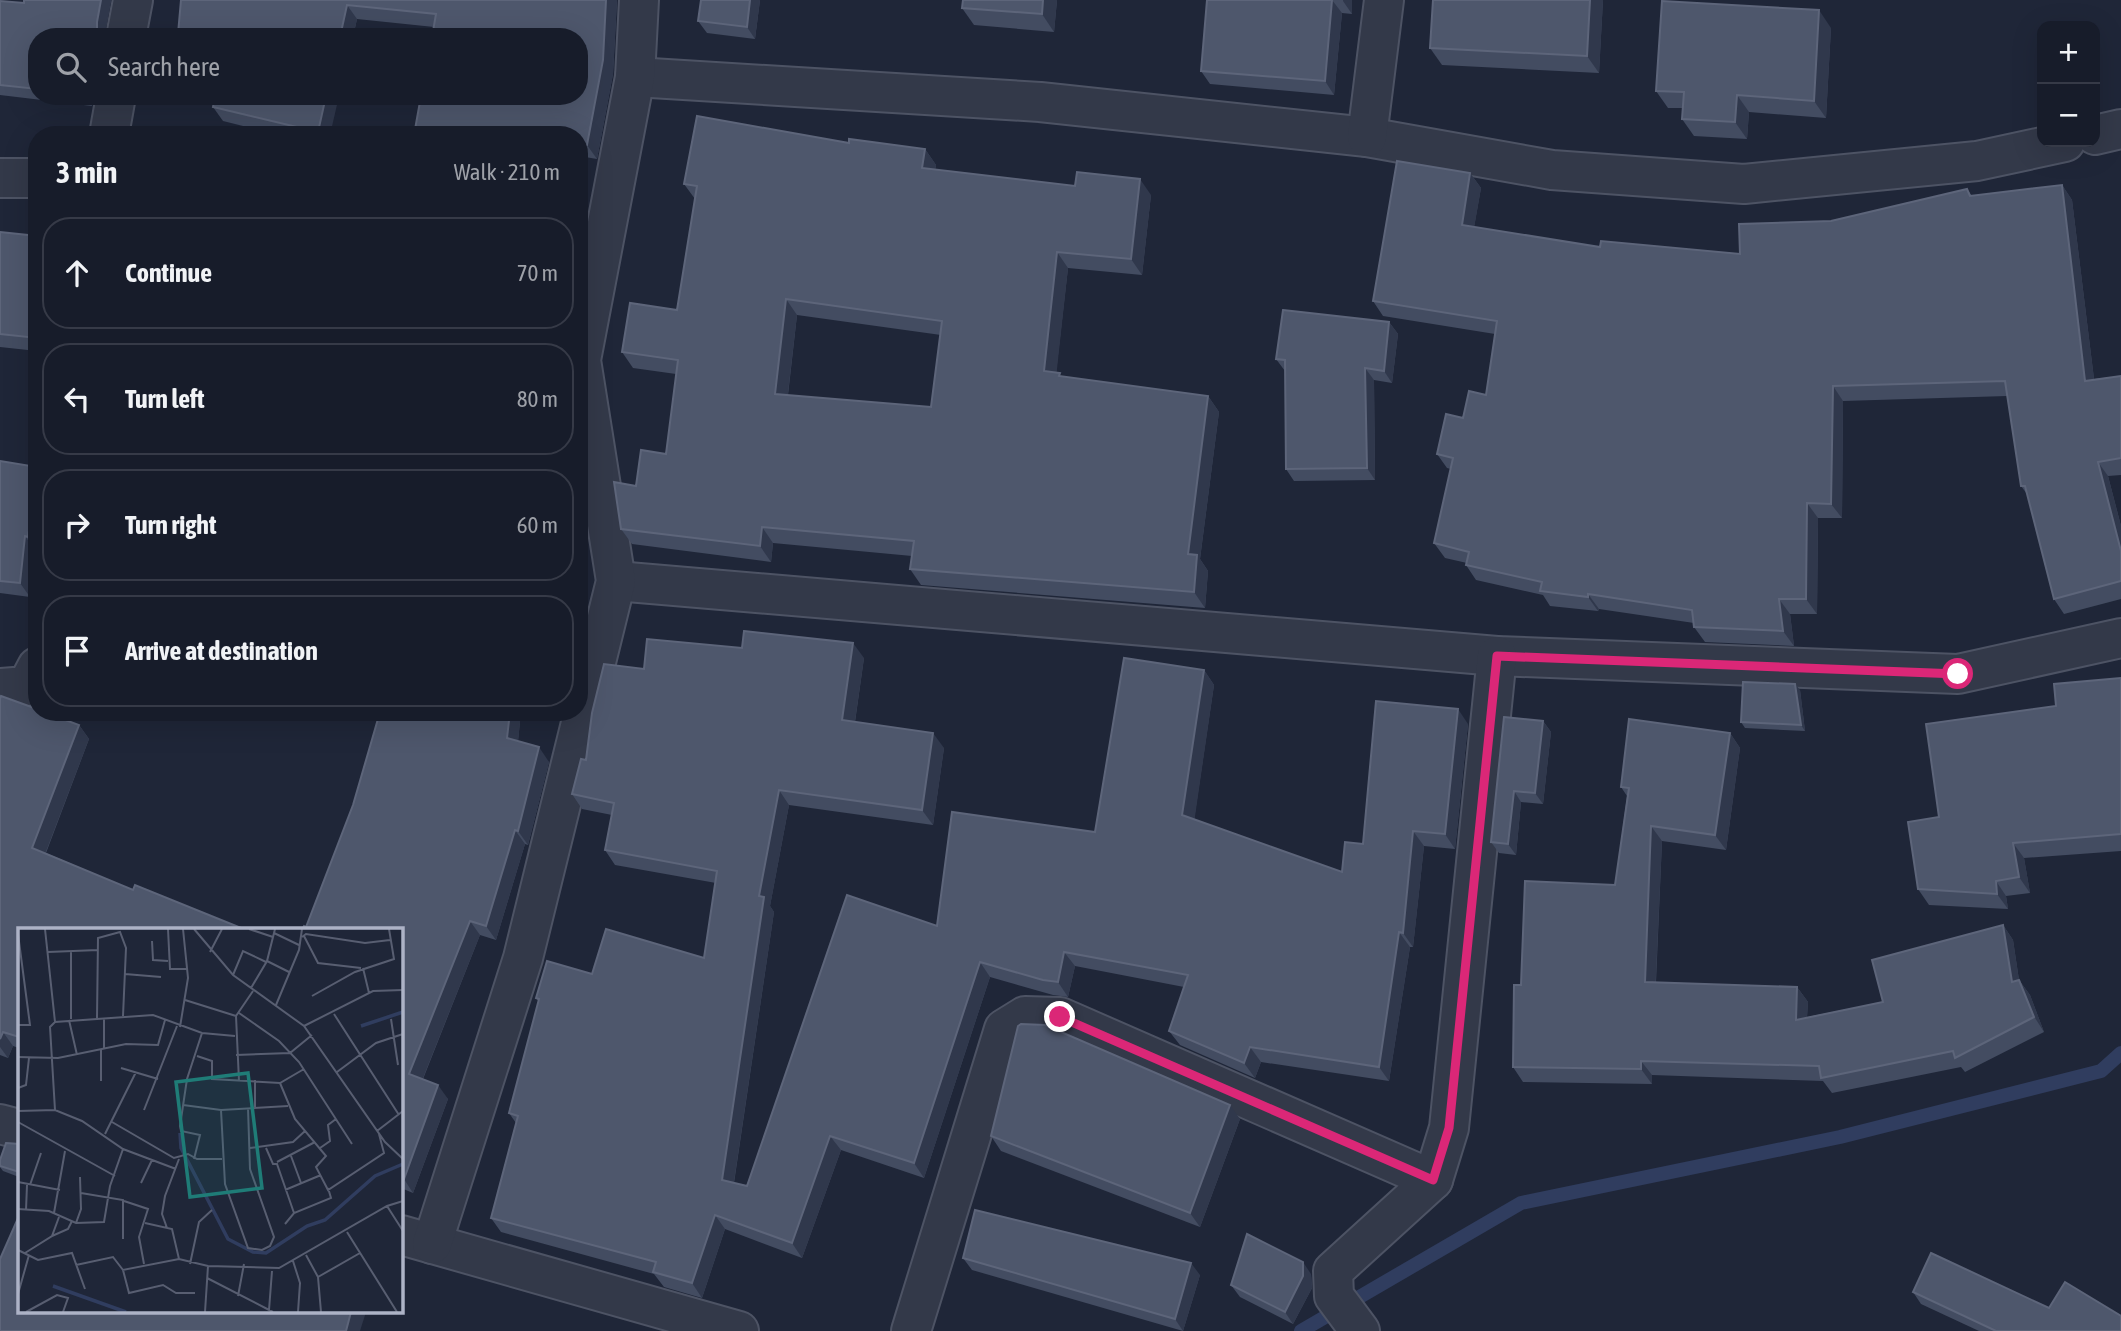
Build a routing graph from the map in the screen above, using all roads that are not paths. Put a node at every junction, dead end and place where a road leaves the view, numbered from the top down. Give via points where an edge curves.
1 (133, 0) edge
2 (639, 0) edge
3 (1384, 0) edge
4 (128, 28) edge
5 (635, 77) junction
6 (114, 105) edge
7 (111, 126) edge
8 (2121, 129) edge
9 (2100, 134) edge
10 (1367, 137) junction
11 (2044, 147) edge
12 (0, 178) edge
13 (28, 178) edge
14 (588, 323) edge
15 (588, 404) edge
16 (616, 581) junction
17 (2121, 638) edge
18 (1497, 656) junction
19 (28, 684) edge
20 (0, 688) edge
21 (588, 695) edge
22 (581, 721) edge
23 (0, 1124) edge
24 (18, 1129) edge
25 (1433, 1180) junction
26 (416, 1239) edge
27 (739, 1331) edge
28 (911, 1331) edge
29 (1360, 1331) edge

1 - 4 street
2 - 5 street
3 - 10 street
5 - 10 street via 1040,102
5 - 14 street
6 - 7 street
8 - 9 street
10 - 11 street via 1552,170 1744,184 1978,162
12 - 13 street
15 - 16 street
16 - 18 street
16 - 21 street
17 - 18 street via 1958,674
18 - 25 street via 1449,1128
19 - 20 street
22 - 26 street via 523,958
23 - 24 street
25 - 28 street via 1060,1017 1025,1016 1004,1029
25 - 29 street via 1333,1271 1334,1296
26 - 27 street

